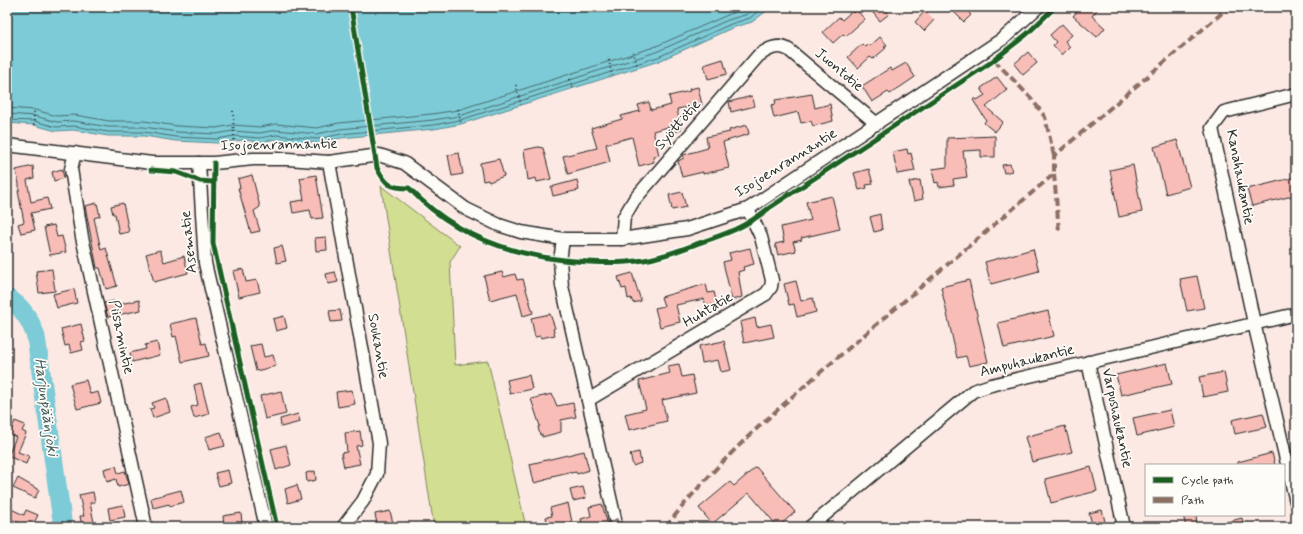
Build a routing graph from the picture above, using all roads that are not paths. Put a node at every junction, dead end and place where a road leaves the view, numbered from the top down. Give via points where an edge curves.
1 (1038, 7) edge
2 (777, 47) joint
3 (1296, 94) edge
4 (877, 124) junction
5 (7, 145) edge
6 (75, 153) junction
7 (329, 162) junction
8 (199, 163) junction
9 (748, 209) junction
10 (622, 238) junction
11 (563, 239) junction
12 (1296, 314) edge
13 (1254, 323) junction
14 (1088, 362) junction
15 (588, 400) junction
16 (1296, 502) edge
17 (615, 518) dead end
18 (146, 527) edge
19 (266, 527) edge
20 (343, 527) edge
21 (810, 527) edge
22 (1124, 527) edge

1 - 4 street, Isojoenrannantie via 1004,38
2 - 4 street, Juontotie via 789,50
2 - 10 street, Syöttötie via 768,49 758,56 634,200 624,217
3 - 13 street, Kanahaukantie via 1224,112 1212,128
4 - 9 street, Isojoenrannantie
5 - 6 street, Isojoenrannantie
6 - 8 street, Isojoenrannantie via 152,162
6 - 18 street, Piisamintie via 71,170 80,222
7 - 8 street, Isojoenrannantie via 288,158
7 - 11 street, Isojoenrannantie via 373,155 389,157 419,173 466,210 521,232
7 - 20 street, Soukantie via 379,443 377,474 363,501
8 - 19 street, Asematie via 205,263
9 - 10 street, Isojoenrannantie via 687,229
9 - 15 street, Huhtatie via 761,237 772,280 766,294
10 - 11 street, Isojoenrannantie
11 - 15 street via 560,261 562,286
12 - 13 street, Ampuhaukantie
13 - 14 street, Ampuhaukantie
13 - 16 street, Kanahaukantie
14 - 21 street, Ampuhaukantie via 973,391
14 - 22 street, Varpushaukantie
15 - 17 street

